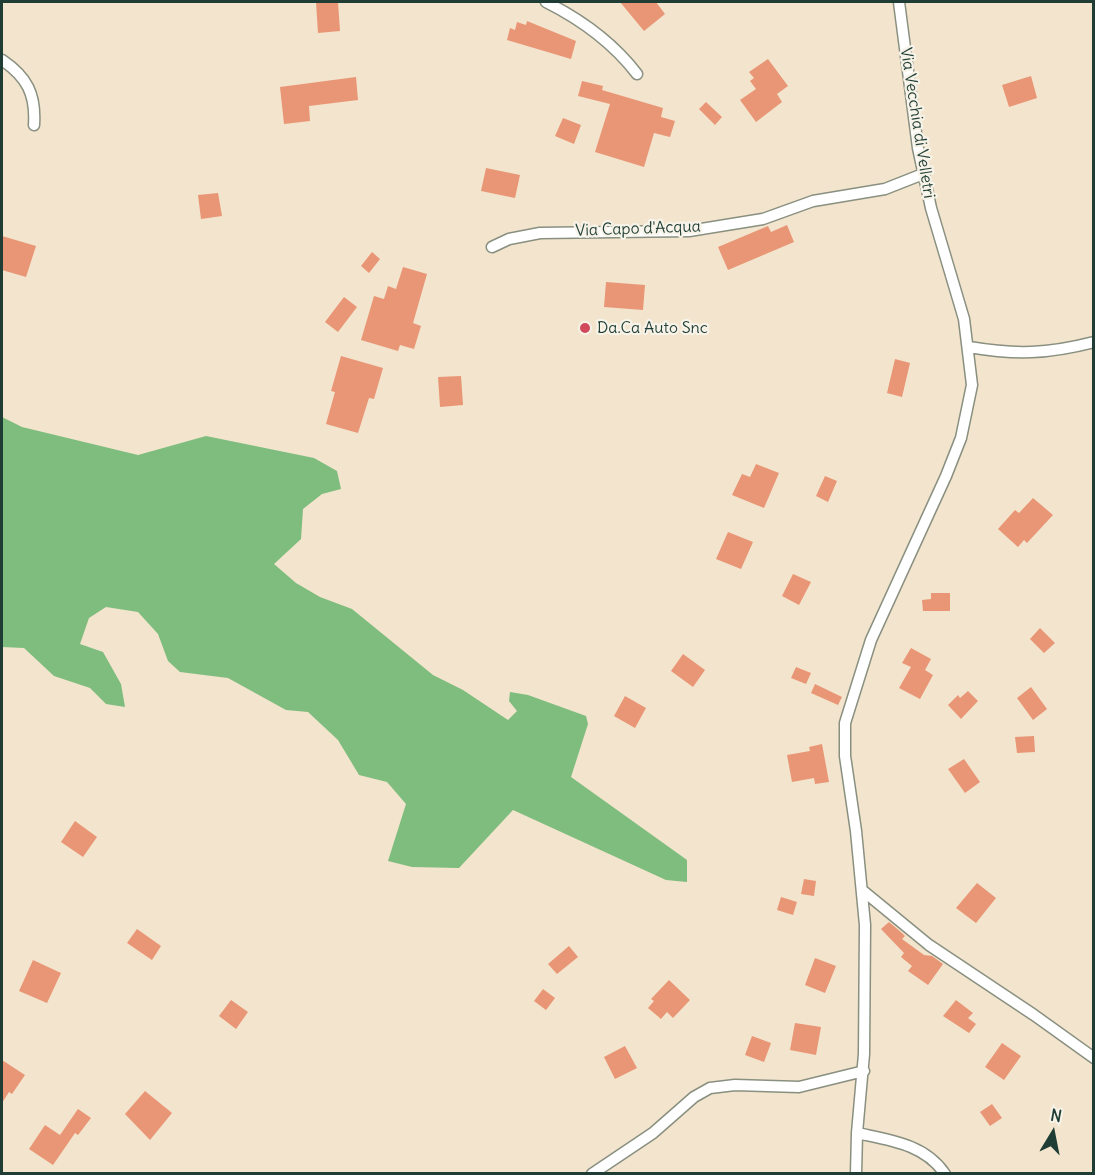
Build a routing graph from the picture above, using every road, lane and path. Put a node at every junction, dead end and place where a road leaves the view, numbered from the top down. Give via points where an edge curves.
1 (546, 2) edge
2 (899, 2) edge
3 (2, 60) edge
4 (637, 74) dead end
5 (34, 125) dead end
6 (923, 174) junction
7 (492, 247) dead end
8 (1094, 342) edge
9 (969, 347) junction
10 (861, 890) junction
11 (1094, 1058) edge
12 (864, 1071) junction
13 (857, 1133) junction
14 (592, 1173) edge
15 (856, 1173) edge
16 (945, 1173) edge

1 - 4 street via 588,28 626,59
2 - 6 street, Via Vecchia di Velletri
3 - 5 street via 30,88
6 - 7 street, Via Capo d'Acqua via 885,189 813,201 763,219 689,231 540,233
6 - 9 street, Via Vecchia di Velletri via 961,305
8 - 9 street via 1028,354
9 - 10 street, Via Vecchia di Velletri via 972,385 961,438 871,640 848,709 844,746
10 - 11 street via 929,945
10 - 12 street, Via Vecchia di Velletri via 865,925
12 - 13 street, Via Vecchia di Velletri
12 - 14 street via 799,1087 735,1085 707,1089 652,1133
13 - 15 street, Via Vecchia di Velletri
13 - 16 street via 914,1149

